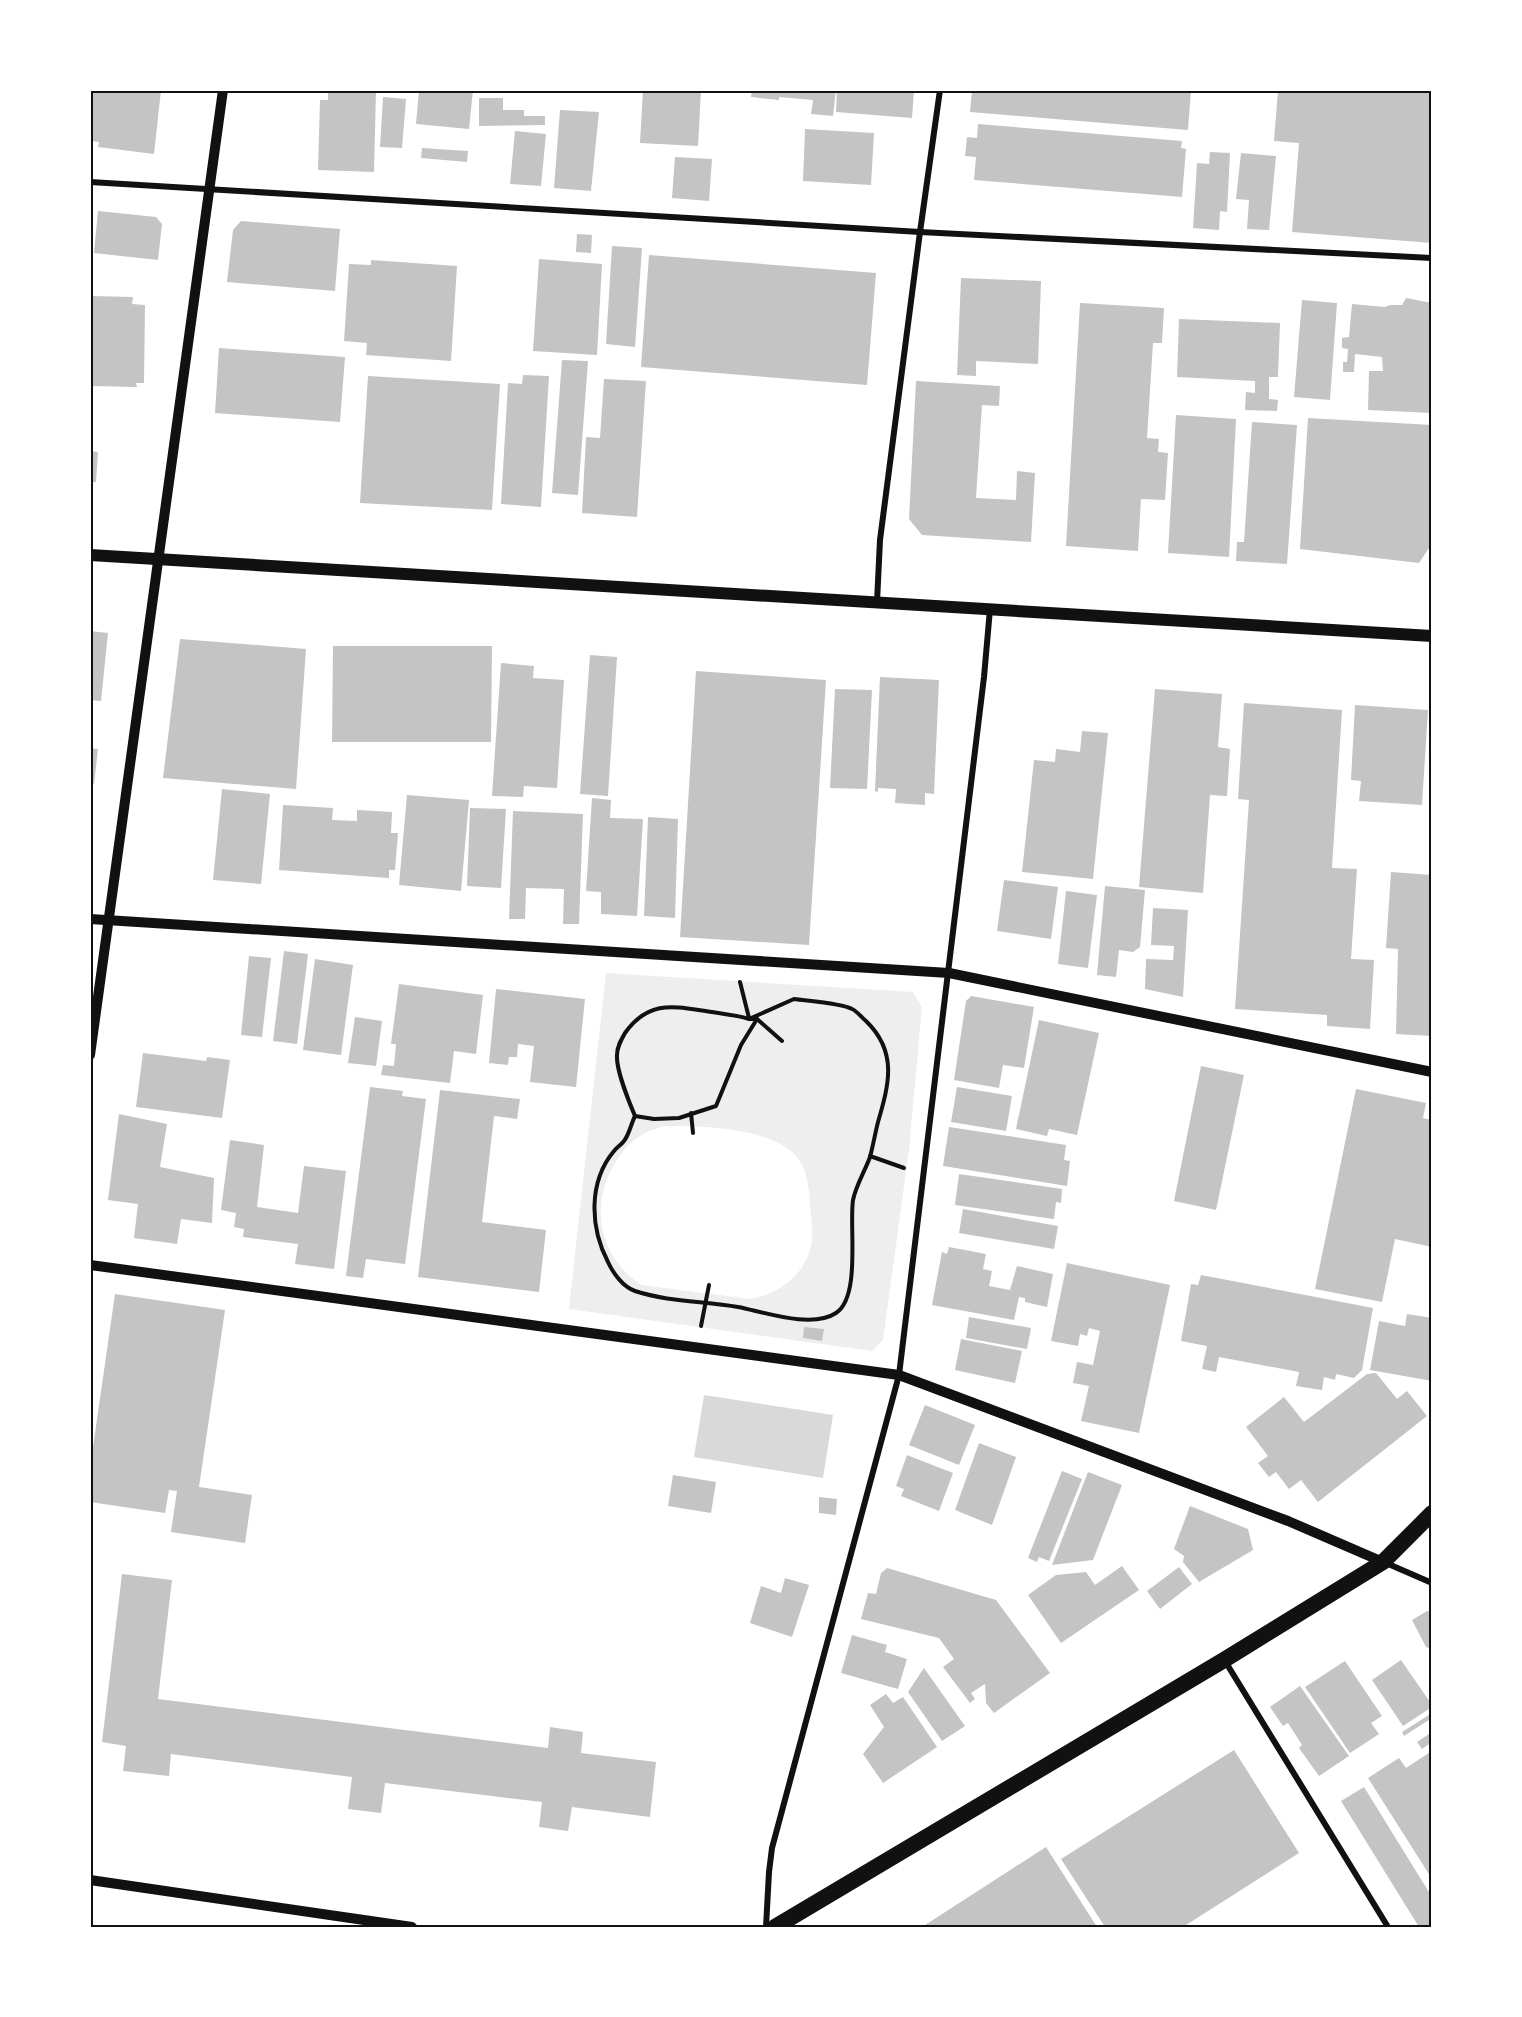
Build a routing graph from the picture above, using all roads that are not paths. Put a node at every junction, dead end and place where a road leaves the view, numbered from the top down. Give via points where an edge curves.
1 (223, 90) edge
2 (940, 90) edge
3 (90, 182) edge
4 (210, 189) junction
5 (920, 232) junction
6 (1432, 258) edge
7 (90, 555) edge
8 (158, 558) junction
9 (877, 602) junction
10 (990, 609) junction
11 (1432, 636) edge
12 (90, 920) edge
13 (108, 921) junction
14 (949, 973) junction
15 (90, 1055) edge
16 (1432, 1072) edge
17 (90, 1265) edge
18 (899, 1375) junction
19 (1432, 1512) edge
20 (1383, 1562) junction
21 (1432, 1583) edge
22 (1224, 1660) junction
23 (90, 1880) edge
24 (412, 1927) edge
25 (766, 1927) edge
26 (775, 1927) edge
27 (1388, 1927) edge

1 - 4 street
2 - 5 street
3 - 4 street
4 - 5 street
4 - 8 street
5 - 6 street
5 - 9 street via 880,540
7 - 8 main road
8 - 9 main road
8 - 13 street
9 - 10 main road
10 - 11 main road
10 - 14 street
12 - 13 street
13 - 14 street
13 - 15 street
14 - 16 street
14 - 18 street
17 - 18 street
18 - 20 street via 1288,1521
18 - 25 street via 772,1848
19 - 20 highway
20 - 21 street
20 - 22 highway
22 - 26 highway
22 - 27 street
23 - 24 street

